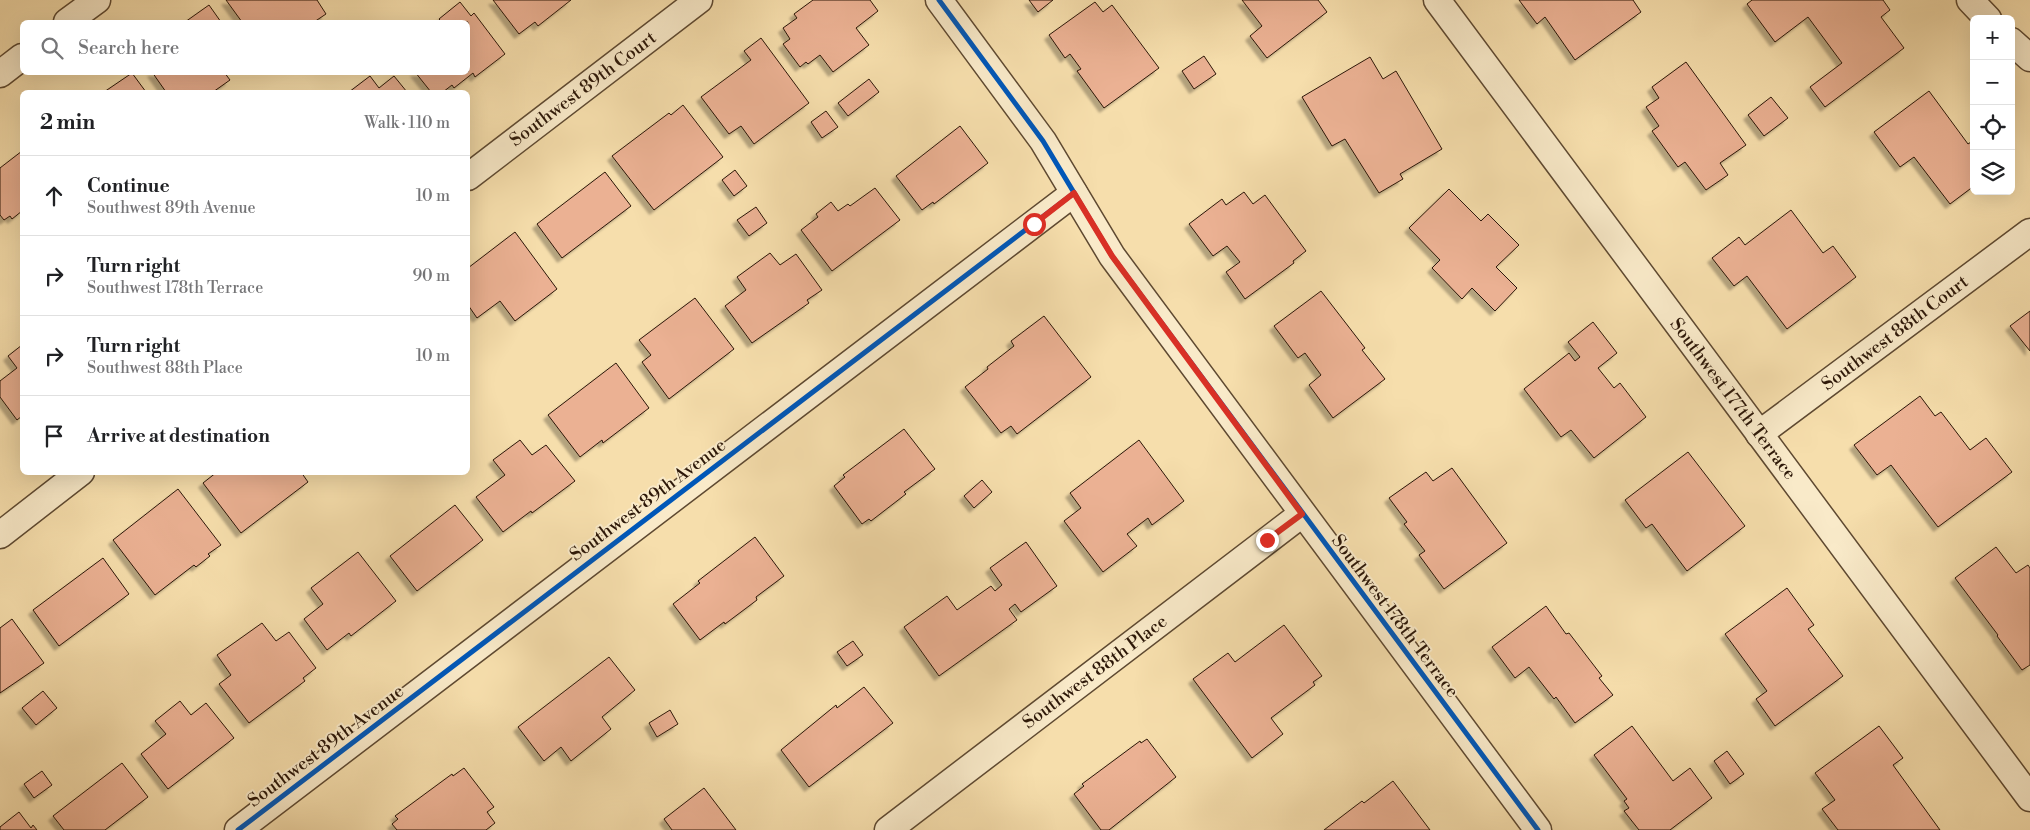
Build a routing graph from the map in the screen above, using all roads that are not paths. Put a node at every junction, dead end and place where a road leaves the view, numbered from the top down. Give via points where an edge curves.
1 (97, 0) edge
2 (699, 0) edge
3 (939, 0) edge
4 (1436, 0) edge
5 (1970, 0) edge
6 (1984, 15) edge
7 (70, 20) edge
8 (2015, 45) edge
9 (2030, 58) edge
10 (20, 59) edge
11 (0, 74) edge
12 (470, 175) edge
13 (1074, 193) junction
14 (2030, 232) edge
15 (1759, 434) junction
16 (78, 475) edge
17 (1302, 514) junction
18 (0, 535) edge
19 (2030, 798) edge
20 (238, 830) edge
21 (888, 830) edge
22 (1538, 830) edge

1 - 7 street
2 - 12 street, Southwest 89th Court
3 - 13 street, Southwest 178th Terrace via 1043,141
4 - 15 street, Southwest 177th Terrace
5 - 6 street
8 - 9 street
10 - 11 street
13 - 17 street, Southwest 178th Terrace via 1112,256
13 - 20 street, Southwest 89th Avenue
14 - 15 street, Southwest 88th Court
15 - 19 street, Southwest 177th Terrace
16 - 18 street
17 - 21 street, Southwest 88th Place
17 - 22 street, Southwest 178th Terrace

